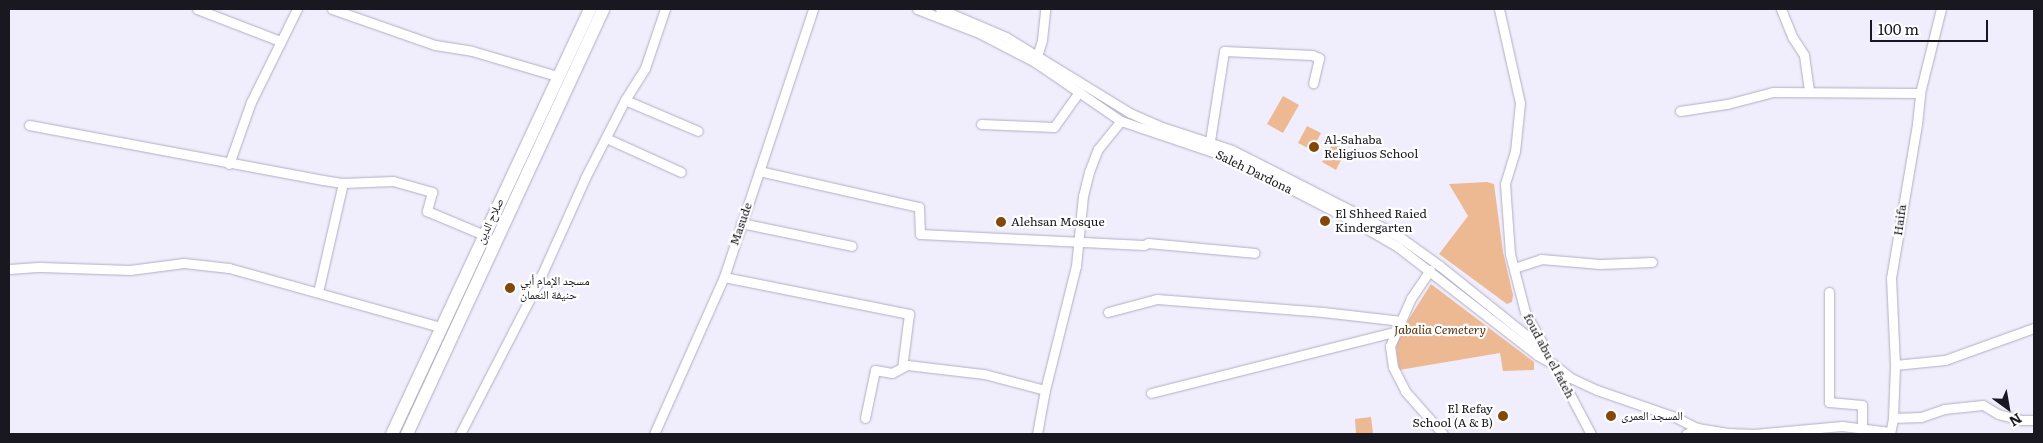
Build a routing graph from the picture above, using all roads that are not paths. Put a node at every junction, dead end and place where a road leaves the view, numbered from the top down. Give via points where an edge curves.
1 (197, 9) edge
2 (297, 9) edge
3 (332, 9) edge
4 (590, 9) edge
5 (603, 9) edge
6 (665, 9) edge
7 (813, 9) edge
8 (917, 9) edge
9 (940, 9) edge
10 (1046, 9) edge
11 (1499, 9) edge
12 (1781, 9) edge
13 (1941, 9) edge
14 (280, 41) junction
15 (1036, 58) junction
16 (557, 76) junction
17 (1313, 84) dead end
18 (1809, 91) junction
19 (1079, 92) junction
20 (1920, 94) junction
21 (625, 100) junction
22 (1680, 111) dead end
23 (1121, 121) junction
24 (981, 124) dead end
25 (29, 125) dead end
26 (698, 130) dead end
27 (606, 138) junction
28 (1209, 146) junction
29 (229, 164) junction
30 (759, 171) junction
31 (681, 172) dead end
32 (343, 182) junction
33 (741, 224) junction
34 (484, 235) junction
35 (1079, 242) junction
36 (852, 246) dead end
37 (1255, 253) dead end
38 (1652, 262) dead end
39 (1514, 268) junction
40 (9, 269) edge
41 (1430, 270) junction
42 (724, 276) junction
43 (318, 292) junction
44 (1829, 292) dead end
45 (1108, 312) dead end
46 (1401, 321) junction
47 (440, 327) junction
48 (2034, 328) edge
49 (1397, 330) junction
50 (1549, 361) junction
51 (1895, 365) junction
52 (902, 368) junction
53 (1045, 390) junction
54 (1151, 393) dead end
55 (865, 418) dead end
56 (1893, 418) junction
57 (2034, 420) edge
58 (1862, 427) junction
59 (1697, 428) junction
60 (1717, 433) edge
61 (1890, 433) edge
62 (392, 434) edge
63 (407, 434) edge
64 (460, 434) edge
65 (654, 434) edge
66 (1037, 434) edge
67 (1443, 434) edge
68 (1591, 434) edge
69 (1686, 434) edge

1 - 14 street
2 - 14 street
3 - 16 street via 435,45 472,51
4 - 16 highway, صلاح الدين
5 - 63 highway, صلاح الدين
6 - 21 street via 646,68
7 - 30 street, Masude
8 - 15 street, Saleh Dardona
9 - 15 street, Saleh Dardona via 999,34
10 - 15 street
11 - 39 street, foud abu el fateh via 1520,102 1515,151 1505,184
12 - 18 street via 1804,55
13 - 20 street, Haifa
14 - 29 street via 251,102
15 - 19 street, Saleh Dardona
15 - 28 street, Saleh Dardona via 1130,113
16 - 34 highway, صلاح الدين
17 - 28 street via 1319,58 1312,55 1224,52
18 - 20 street
18 - 22 street via 1773,92 1727,104
19 - 23 street, Saleh Dardona
19 - 24 street via 1054,127
20 - 51 street, Haifa via 1891,278
21 - 26 street
21 - 27 street
23 - 28 street, Saleh Dardona
23 - 35 street via 1098,149 1089,172 1083,196
25 - 29 street
27 - 31 street
27 - 64 street via 538,284
28 - 41 street, Saleh Dardona via 1357,223
28 - 50 street, Saleh Dardona via 1252,160 1401,238 1541,347
29 - 32 street
30 - 33 street, Masude
30 - 35 street via 919,208 920,234
32 - 34 street via 393,181 432,192 428,211
32 - 43 street
33 - 36 street
33 - 42 street, Masude
34 - 47 highway, صلاح الدين
35 - 37 street via 1148,243
35 - 53 street via 1065,316
38 - 39 street via 1600,264 1541,259
39 - 50 street, foud abu el fateh via 1525,312
40 - 43 street via 41,266 130,270 184,263 229,268
41 - 46 street
41 - 50 street, Saleh Dardona via 1537,355
42 - 52 street via 910,314
42 - 65 street, Masude
43 - 47 street
44 - 58 street via 1829,402 1862,404
45 - 46 street via 1156,299
46 - 49 street
47 - 62 highway, صلاح الدين
48 - 51 street via 1945,360
49 - 54 street
49 - 67 street via 1390,346 1397,375 1405,391
50 - 59 street, Saleh Dardona via 1571,378 1597,390 1675,416
50 - 68 street, foud abu el fateh
51 - 56 street, Haifa
52 - 53 street via 907,365 984,374
52 - 55 street via 892,373 875,370
53 - 66 street
56 - 57 street via 1921,417 1944,409 1983,405 1998,414
56 - 61 street, Haifa
58 - 60 street, Saleh Dardona via 1754,434
58 - 61 street, Saleh Dardona
59 - 60 street, Saleh Dardona
59 - 69 street

